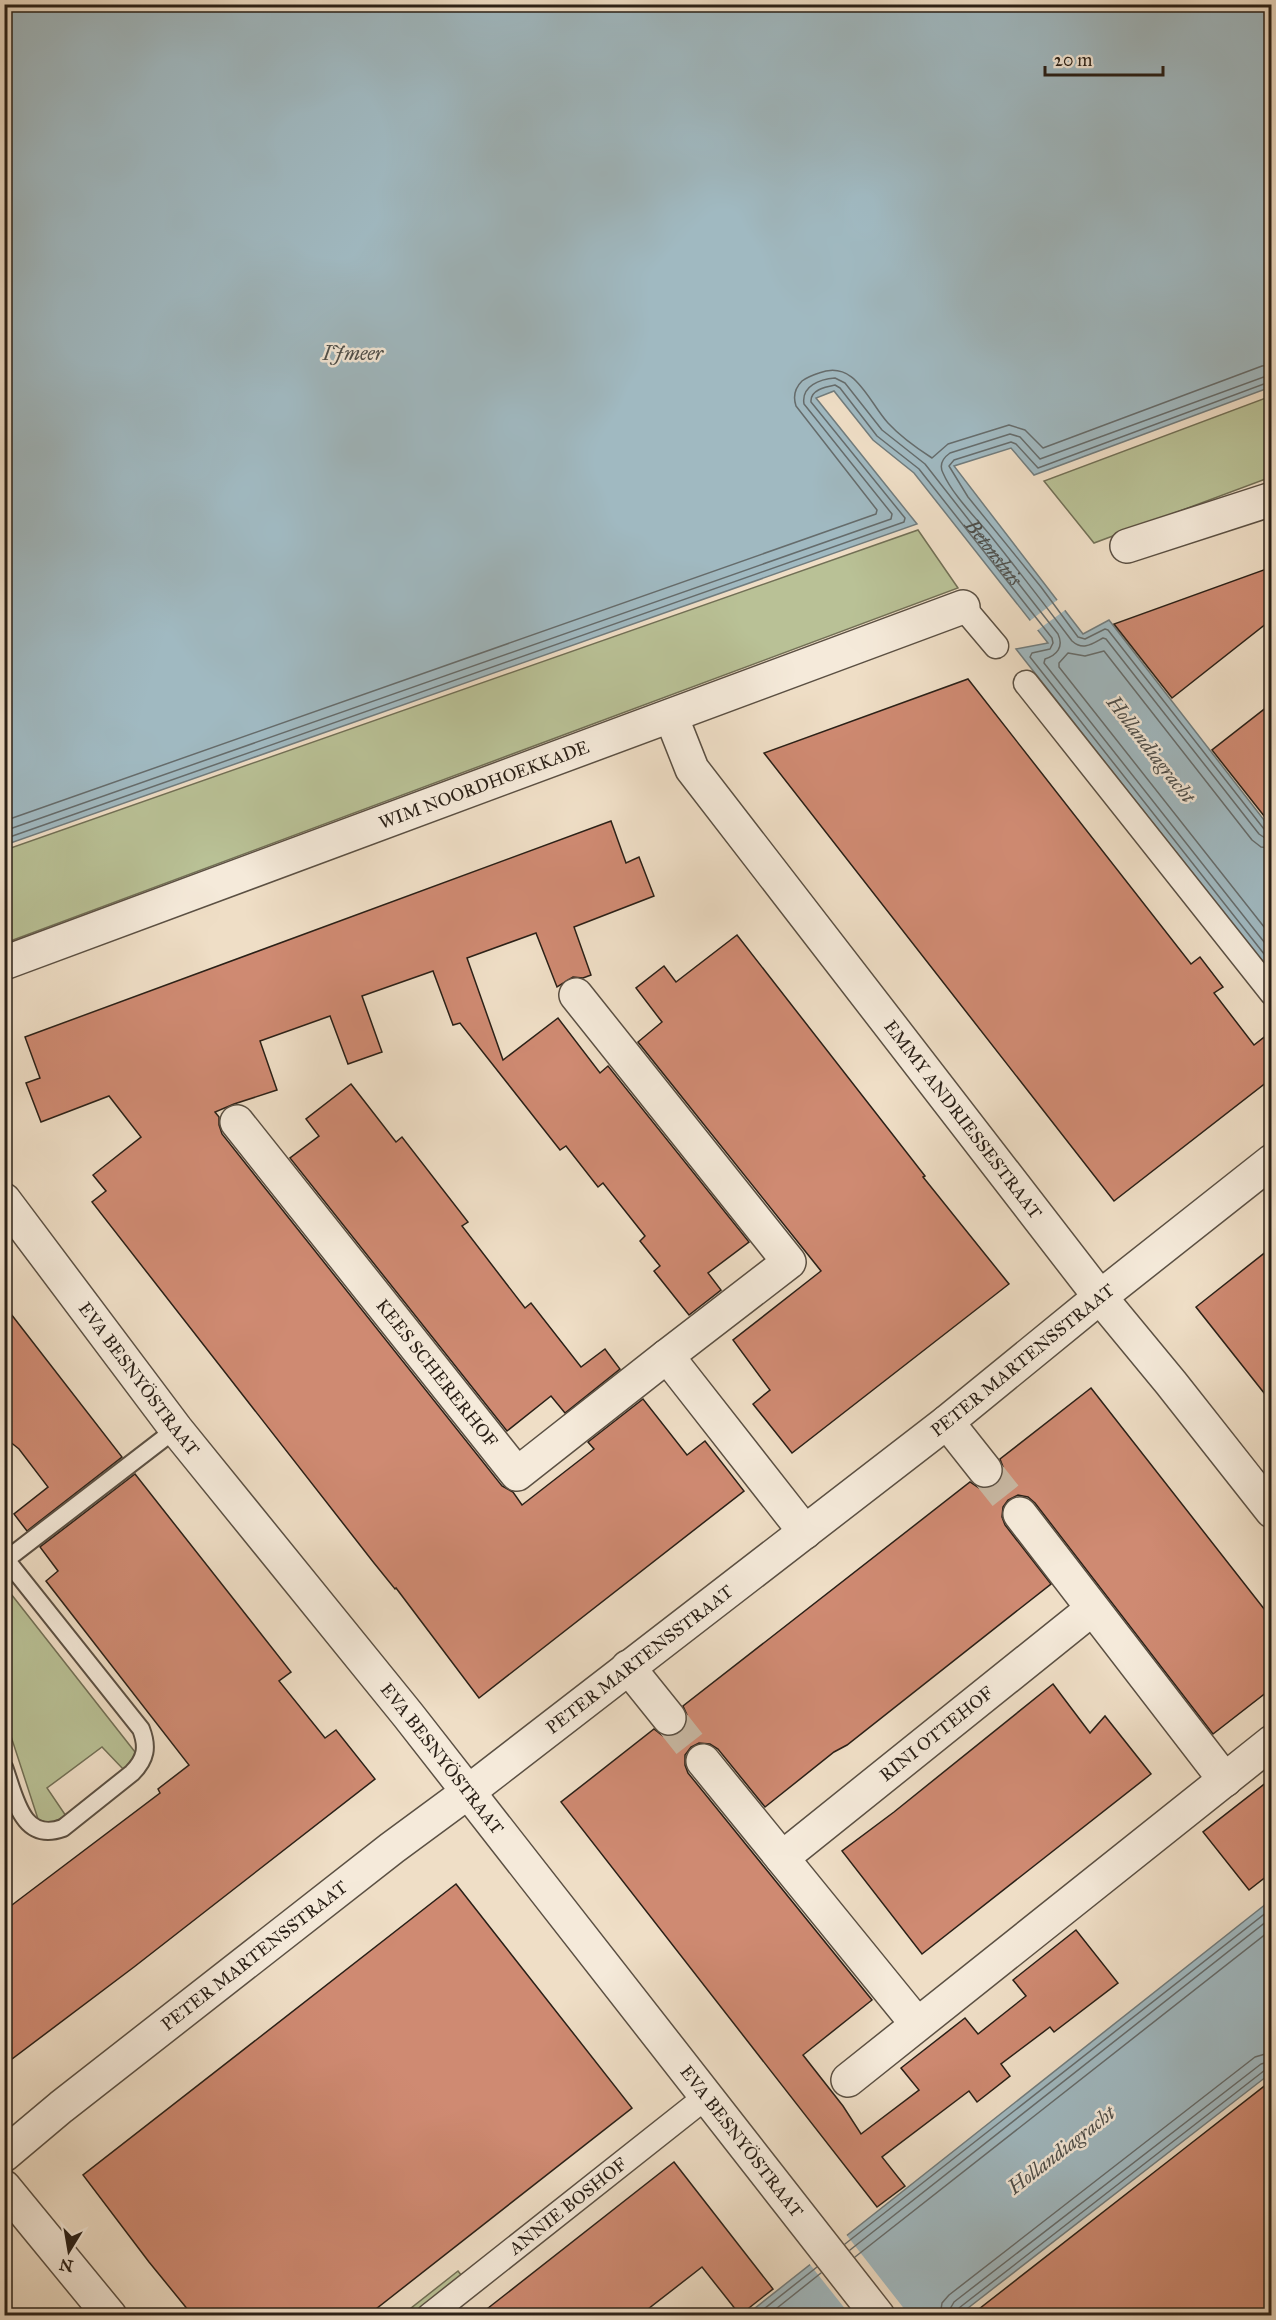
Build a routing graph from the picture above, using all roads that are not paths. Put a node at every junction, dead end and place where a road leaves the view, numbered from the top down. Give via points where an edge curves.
1 (1272, 499) edge
2 (1127, 546) dead end
3 (963, 607) joint
4 (996, 646) dead end
5 (1026, 683) dead end
6 (671, 716) junction
7 (4, 963) edge
8 (1272, 993) edge
9 (576, 995) dead end
10 (237, 1122) dead end
11 (1272, 1161) edge
12 (4, 1200) edge
13 (1100, 1297) junction
14 (667, 1356) junction
15 (947, 1422) junction
16 (176, 1429) junction
17 (985, 1470) tunnel mouth
18 (1272, 1511) edge
19 (1020, 1514) tunnel mouth
20 (805, 1532) junction
21 (6, 1558) edge
22 (1092, 1609) junction
23 (628, 1667) junction
24 (669, 1718) tunnel mouth
25 (1272, 1743) edge
26 (703, 1761) tunnel mouth
27 (4, 1767) edge
28 (1225, 1779) junction
29 (468, 1792) junction
30 (782, 1858) junction
31 (917, 2024) junction
32 (848, 2080) dead end
33 (707, 2096) junction
34 (4, 2155) edge
35 (4, 2187) edge
36 (110, 2316) edge
37 (429, 2316) edge
38 (878, 2316) edge

1 - 2 street
3 - 4 street
3 - 6 street, WIM NOORDHOEKKADE
5 - 8 street
6 - 7 street, WIM NOORDHOEKKADE
6 - 13 street, EMMY ANDRIESSESTRAAT via 692,769
9 - 14 street, KEES SCHERERHOF via 789,1262
10 - 14 street, KEES SCHERERHOF via 517,1474
11 - 13 street, PETER MARTENSSTRAAT
12 - 16 street, EVA BESNYÖSTRAAT
13 - 15 street, PETER MARTENSSTRAAT
13 - 18 street, EMMY ANDRIESSESTRAAT
14 - 20 street
15 - 17 street
15 - 20 street, PETER MARTENSSTRAAT
16 - 21 lane
16 - 29 street, EVA BESNYÖSTRAAT
19 - 22 street
20 - 23 street, PETER MARTENSSTRAAT
21 - 27 lane via 141,1729 146,1748 140,1766 63,1828 54,1831 45,1832 28,1824
22 - 28 street
22 - 30 street, RINI OTTEHOF
23 - 24 street
23 - 29 street, PETER MARTENSSTRAAT
25 - 28 street
26 - 30 street
28 - 31 street
29 - 33 street, EVA BESNYÖSTRAAT
29 - 34 street, PETER MARTENSSTRAAT
30 - 31 street
31 - 32 street
33 - 37 street, ANNIE BOSHOF
33 - 38 street, EVA BESNYÖSTRAAT
35 - 36 street

